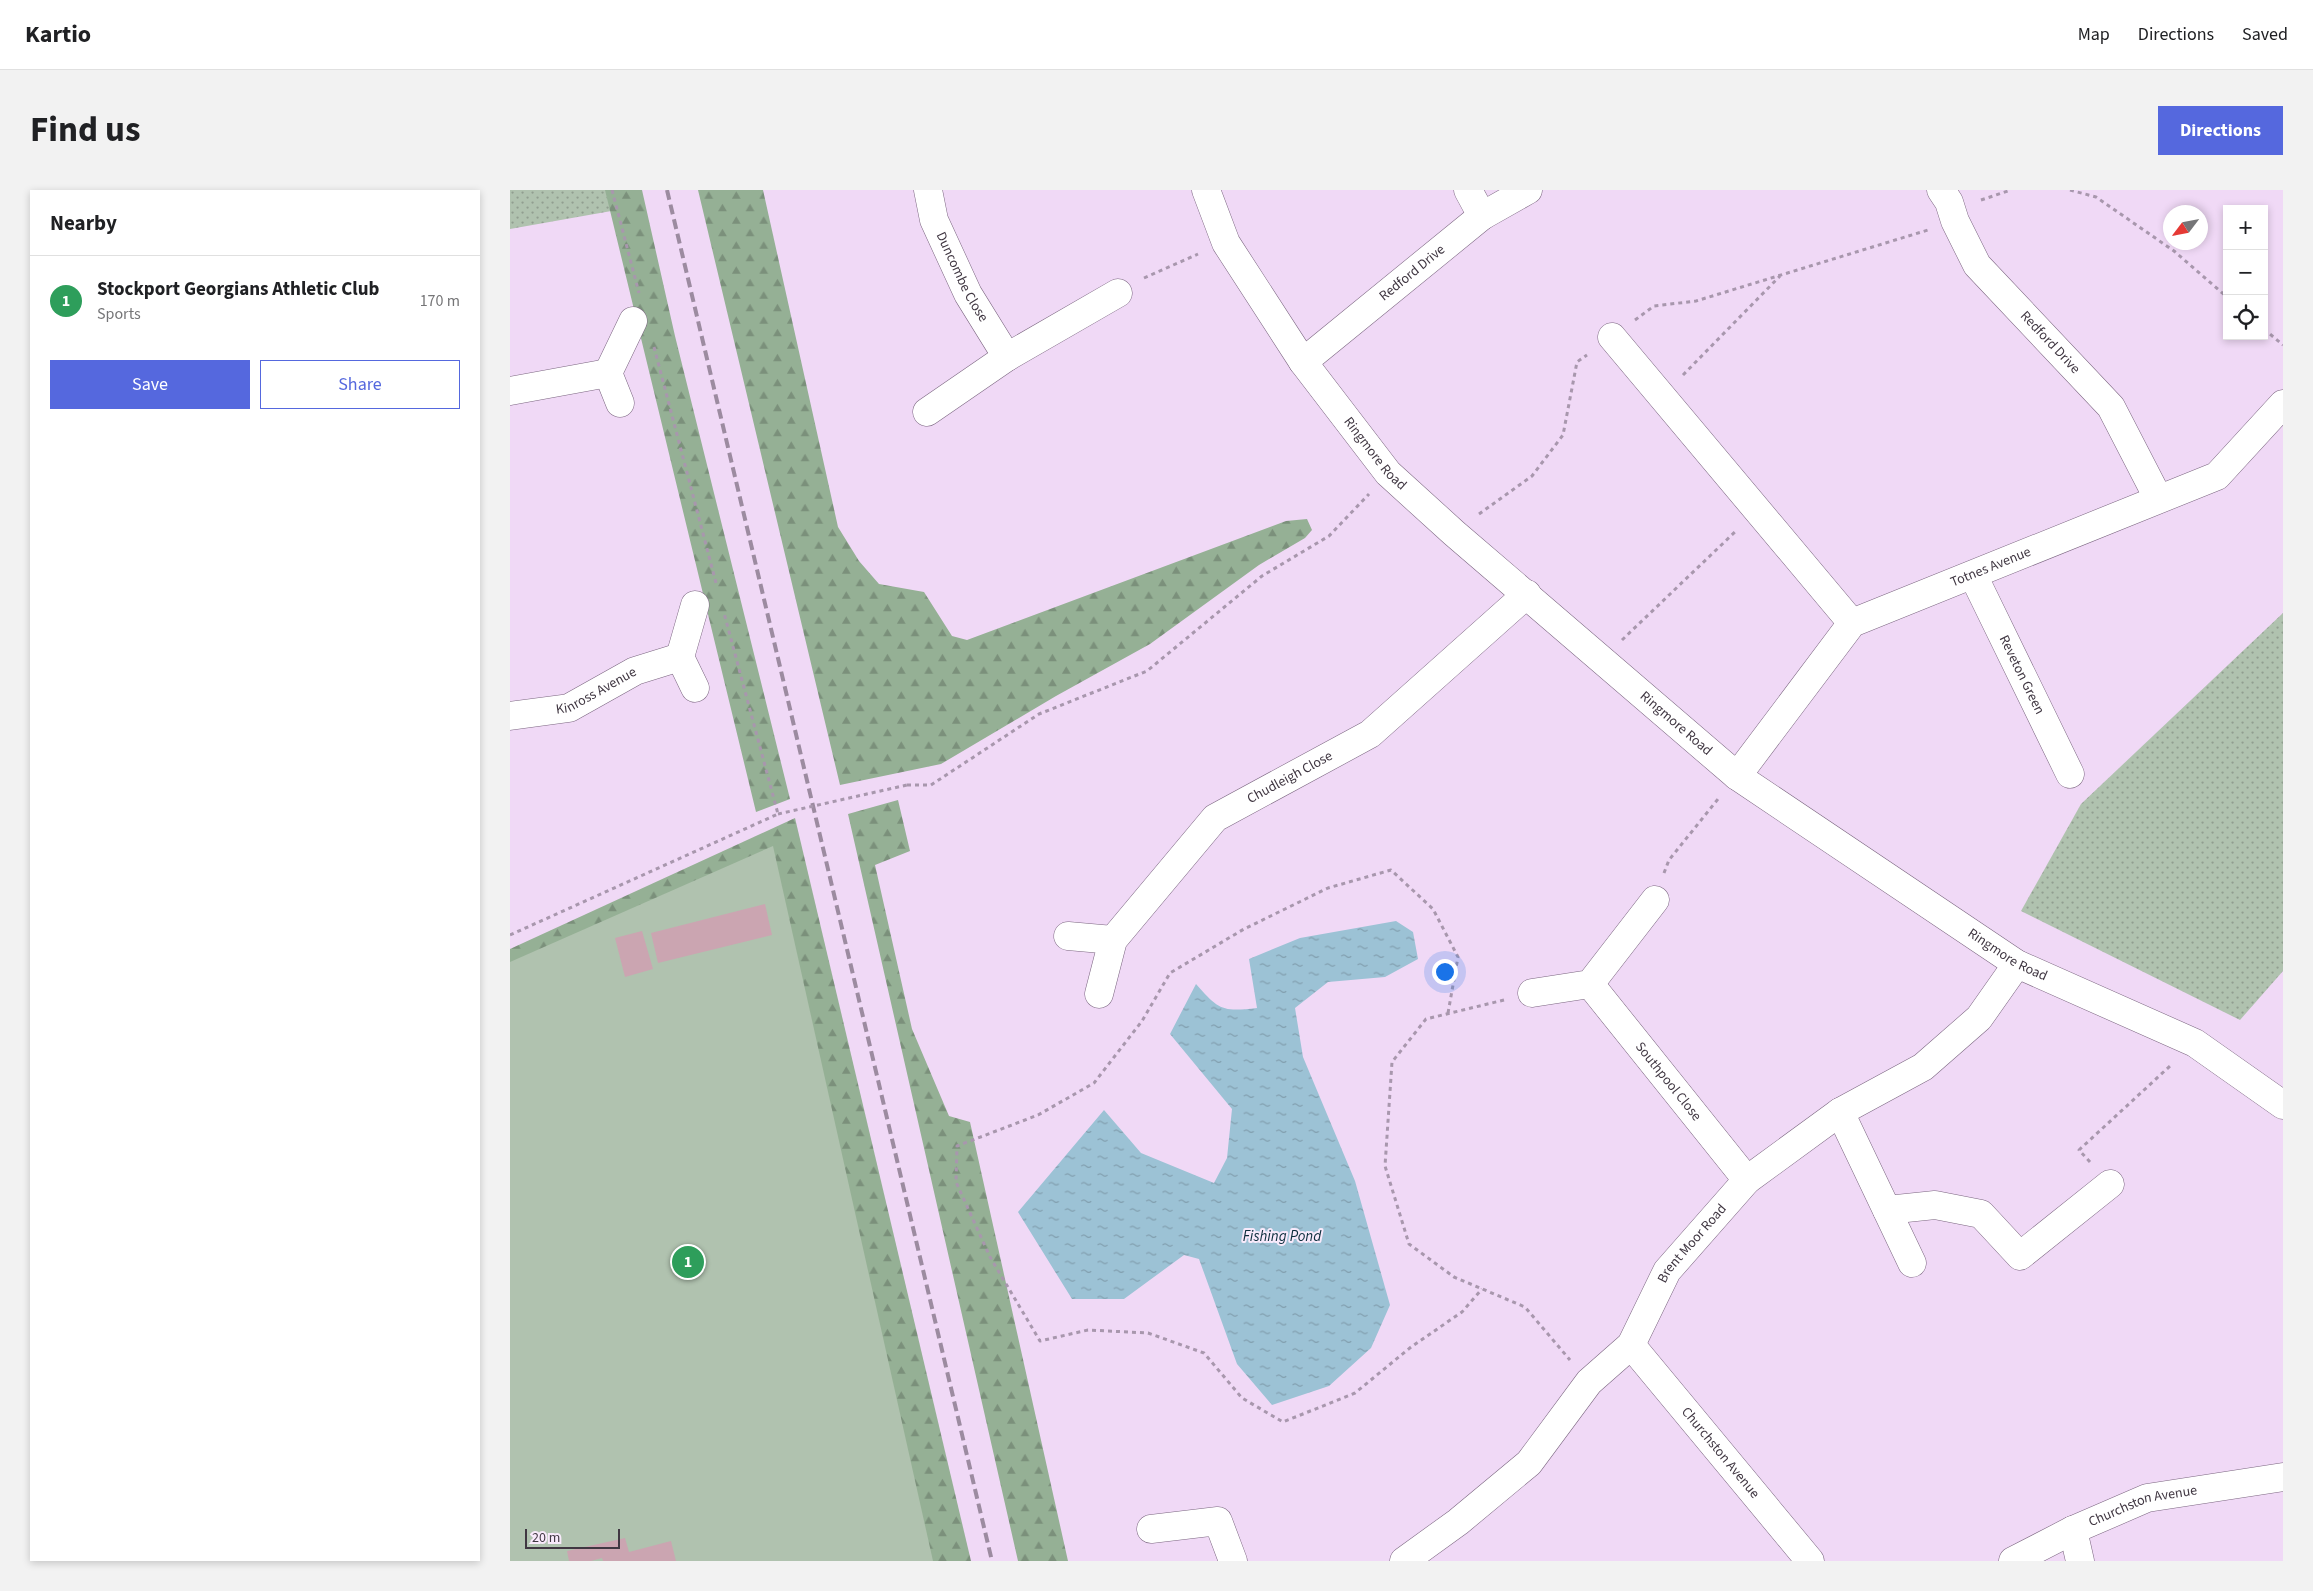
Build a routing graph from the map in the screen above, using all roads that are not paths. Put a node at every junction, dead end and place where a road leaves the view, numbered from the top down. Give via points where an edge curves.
1 (928, 190) edge
2 (1206, 190) edge
3 (1468, 190) edge
4 (1528, 190) edge
5 (1941, 190) edge
6 (1482, 216) junction
7 (1118, 293) road end
8 (636, 309) road end
9 (1612, 337) road end
10 (1007, 358) junction
11 (1303, 362) junction
12 (608, 373) junction
13 (510, 391) edge
14 (620, 403) dead end
15 (2283, 404) edge
16 (927, 412) dead end
17 (2158, 498) junction
18 (1973, 575) junction
19 (1527, 594) junction
20 (695, 605) dead end
21 (1852, 623) junction
22 (680, 657) junction
23 (695, 688) dead end
24 (510, 716) edge
25 (2070, 774) dead end
26 (1737, 776) junction
27 (1655, 900) road end
28 (1068, 936) dead end
29 (1113, 940) junction
30 (2016, 964) junction
31 (1590, 984) junction
32 (1532, 993) road end
33 (1100, 994) dead end
34 (2283, 1105) edge
35 (1840, 1112) junction
36 (1747, 1180) junction
37 (2110, 1184) road end
38 (1887, 1210) junction
39 (1912, 1263) dead end
40 (1631, 1345) junction
41 (2283, 1477) edge
42 (1151, 1529) dead end
43 (2073, 1530) junction
44 (1233, 1561) edge
45 (1404, 1561) edge
46 (1810, 1561) edge
47 (2013, 1561) edge
48 (2080, 1561) edge

1 - 10 street, Duncombe Close via 934,220 960,278
2 - 11 street, Ringmore Road via 1226,243
3 - 6 street
4 - 6 street, Redford Drive
5 - 17 street, Redford Drive via 1977,265 2111,407
6 - 11 street, Redford Drive
7 - 10 street
8 - 12 street
9 - 21 street
10 - 16 street
11 - 19 street, Ringmore Road via 1388,473
12 - 13 street
12 - 14 street
15 - 17 street, Totnes Avenue via 2217,476
17 - 18 street, Totnes Avenue
18 - 21 street, Totnes Avenue
18 - 25 street, Reveton Green
19 - 26 street, Ringmore Road
19 - 29 street, Chudleigh Close via 1370,734 1215,818
20 - 22 street
21 - 26 street
22 - 23 street
22 - 24 street, Kinross Avenue via 635,671 569,708
26 - 30 street, Ringmore Road
27 - 31 street
28 - 29 street
29 - 33 street, Chudleigh Close
30 - 34 street, Ringmore Road via 2195,1043
30 - 35 street, Brent Moor Road via 1978,1018 1923,1067
31 - 32 street
31 - 36 street, Southpool Close
35 - 36 street, Brent Moor Road
35 - 38 street
36 - 40 street, Brent Moor Road via 1667,1271
37 - 38 street via 2020,1256 1980,1214 1935,1205
38 - 39 street
40 - 45 street, Brent Moor Road via 1589,1382 1529,1463 1458,1522
40 - 46 street, Churchston Avenue
41 - 43 street, Churchston Avenue via 2146,1498
42 - 44 street via 1218,1521
43 - 47 street, Churchston Avenue
43 - 48 street

